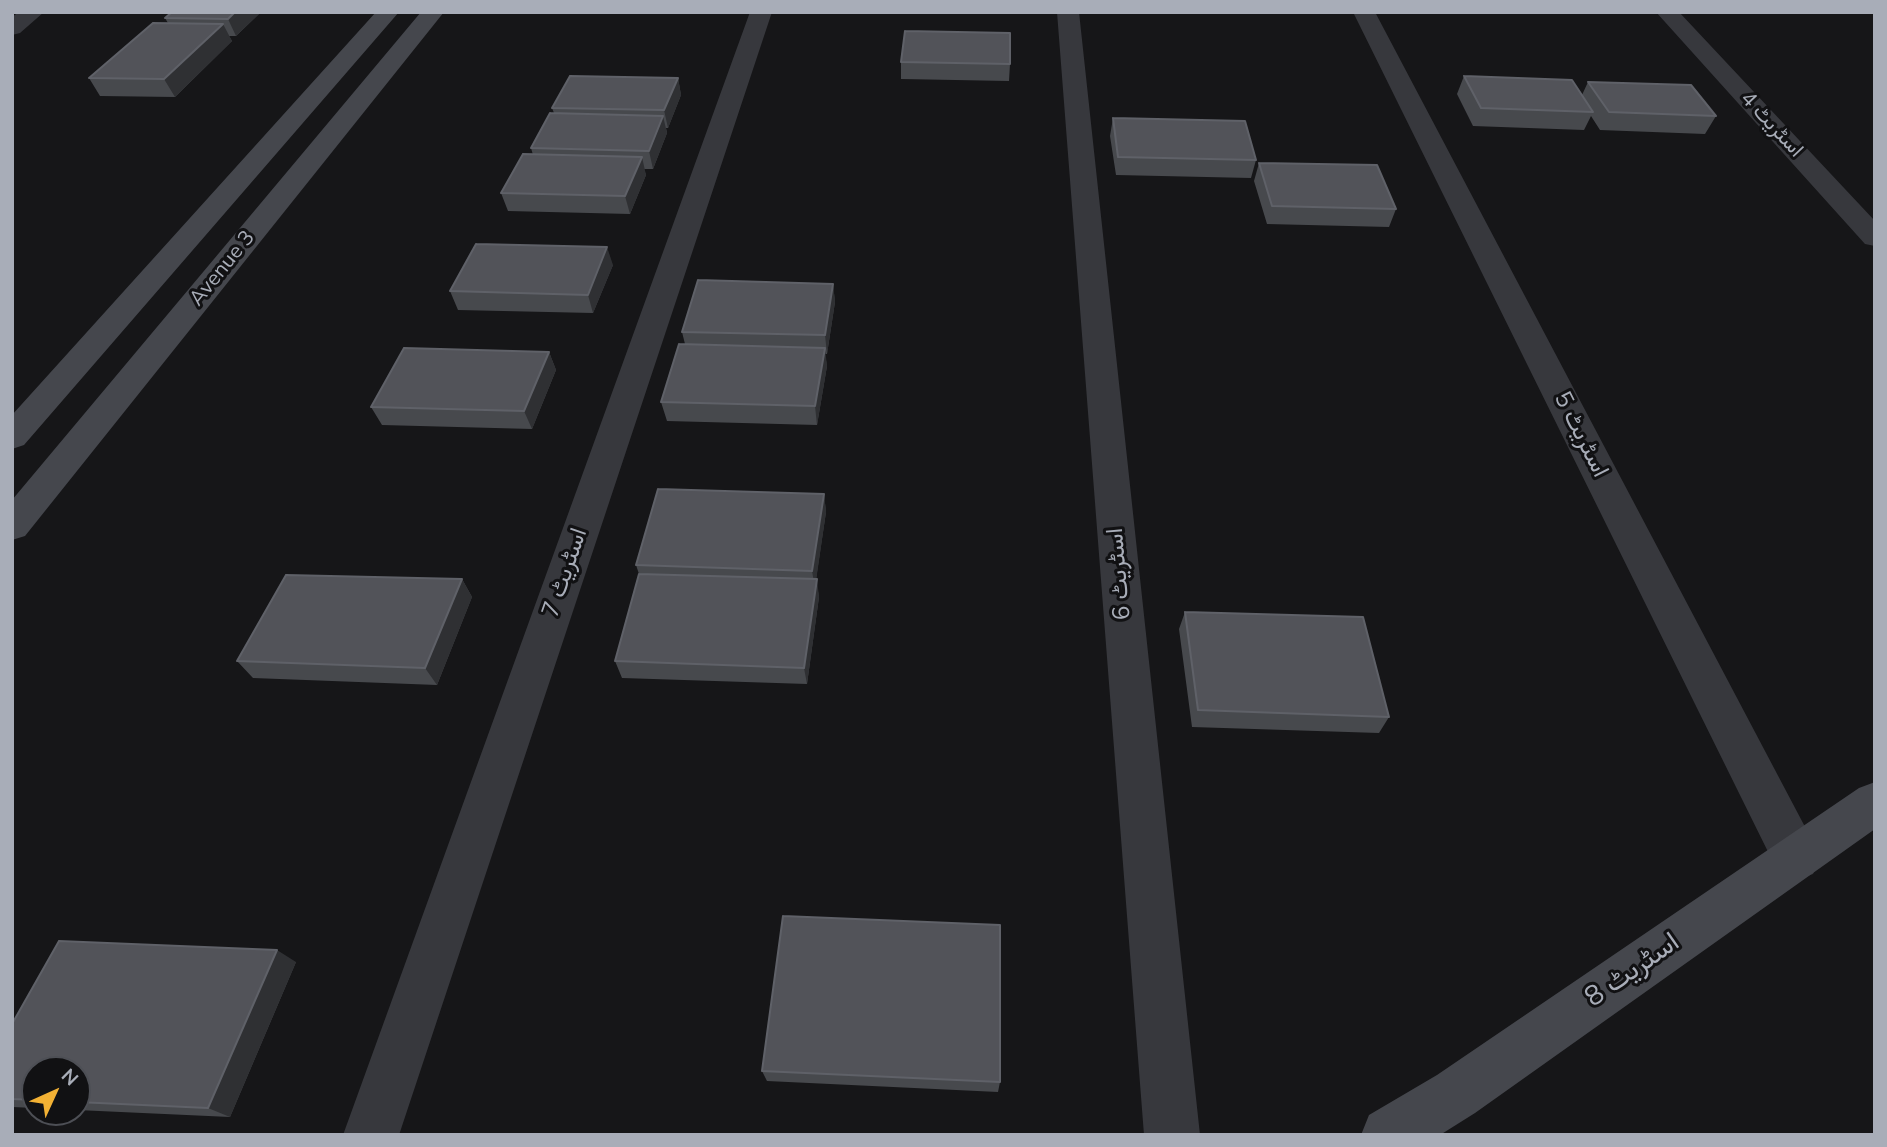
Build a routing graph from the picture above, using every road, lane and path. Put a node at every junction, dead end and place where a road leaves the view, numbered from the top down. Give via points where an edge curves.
1 (33, 12) edge
2 (388, 12) edge
3 (433, 12) edge
4 (761, 12) edge
5 (1068, 12) edge
6 (1364, 12) edge
7 (1667, 12) edge
8 (12, 28) edge
9 (1875, 238) edge
10 (12, 437) edge
11 (12, 526) edge
12 (1875, 803) edge
13 (1796, 858) junction
14 (371, 1135) edge
15 (1172, 1135) edge
16 (1389, 1135) edge

1 - 8 street
2 - 10 main road, Avenue 3
3 - 11 main road, Avenue 3
4 - 14 street, اسٹریٹ 7
5 - 15 street, اسٹریٹ 6
6 - 13 street, اسٹریٹ 5
7 - 9 street, اسٹریٹ 4
12 - 13 main road, اسٹریٹ 8
13 - 16 main road, اسٹریٹ 8 via 1456,1094

